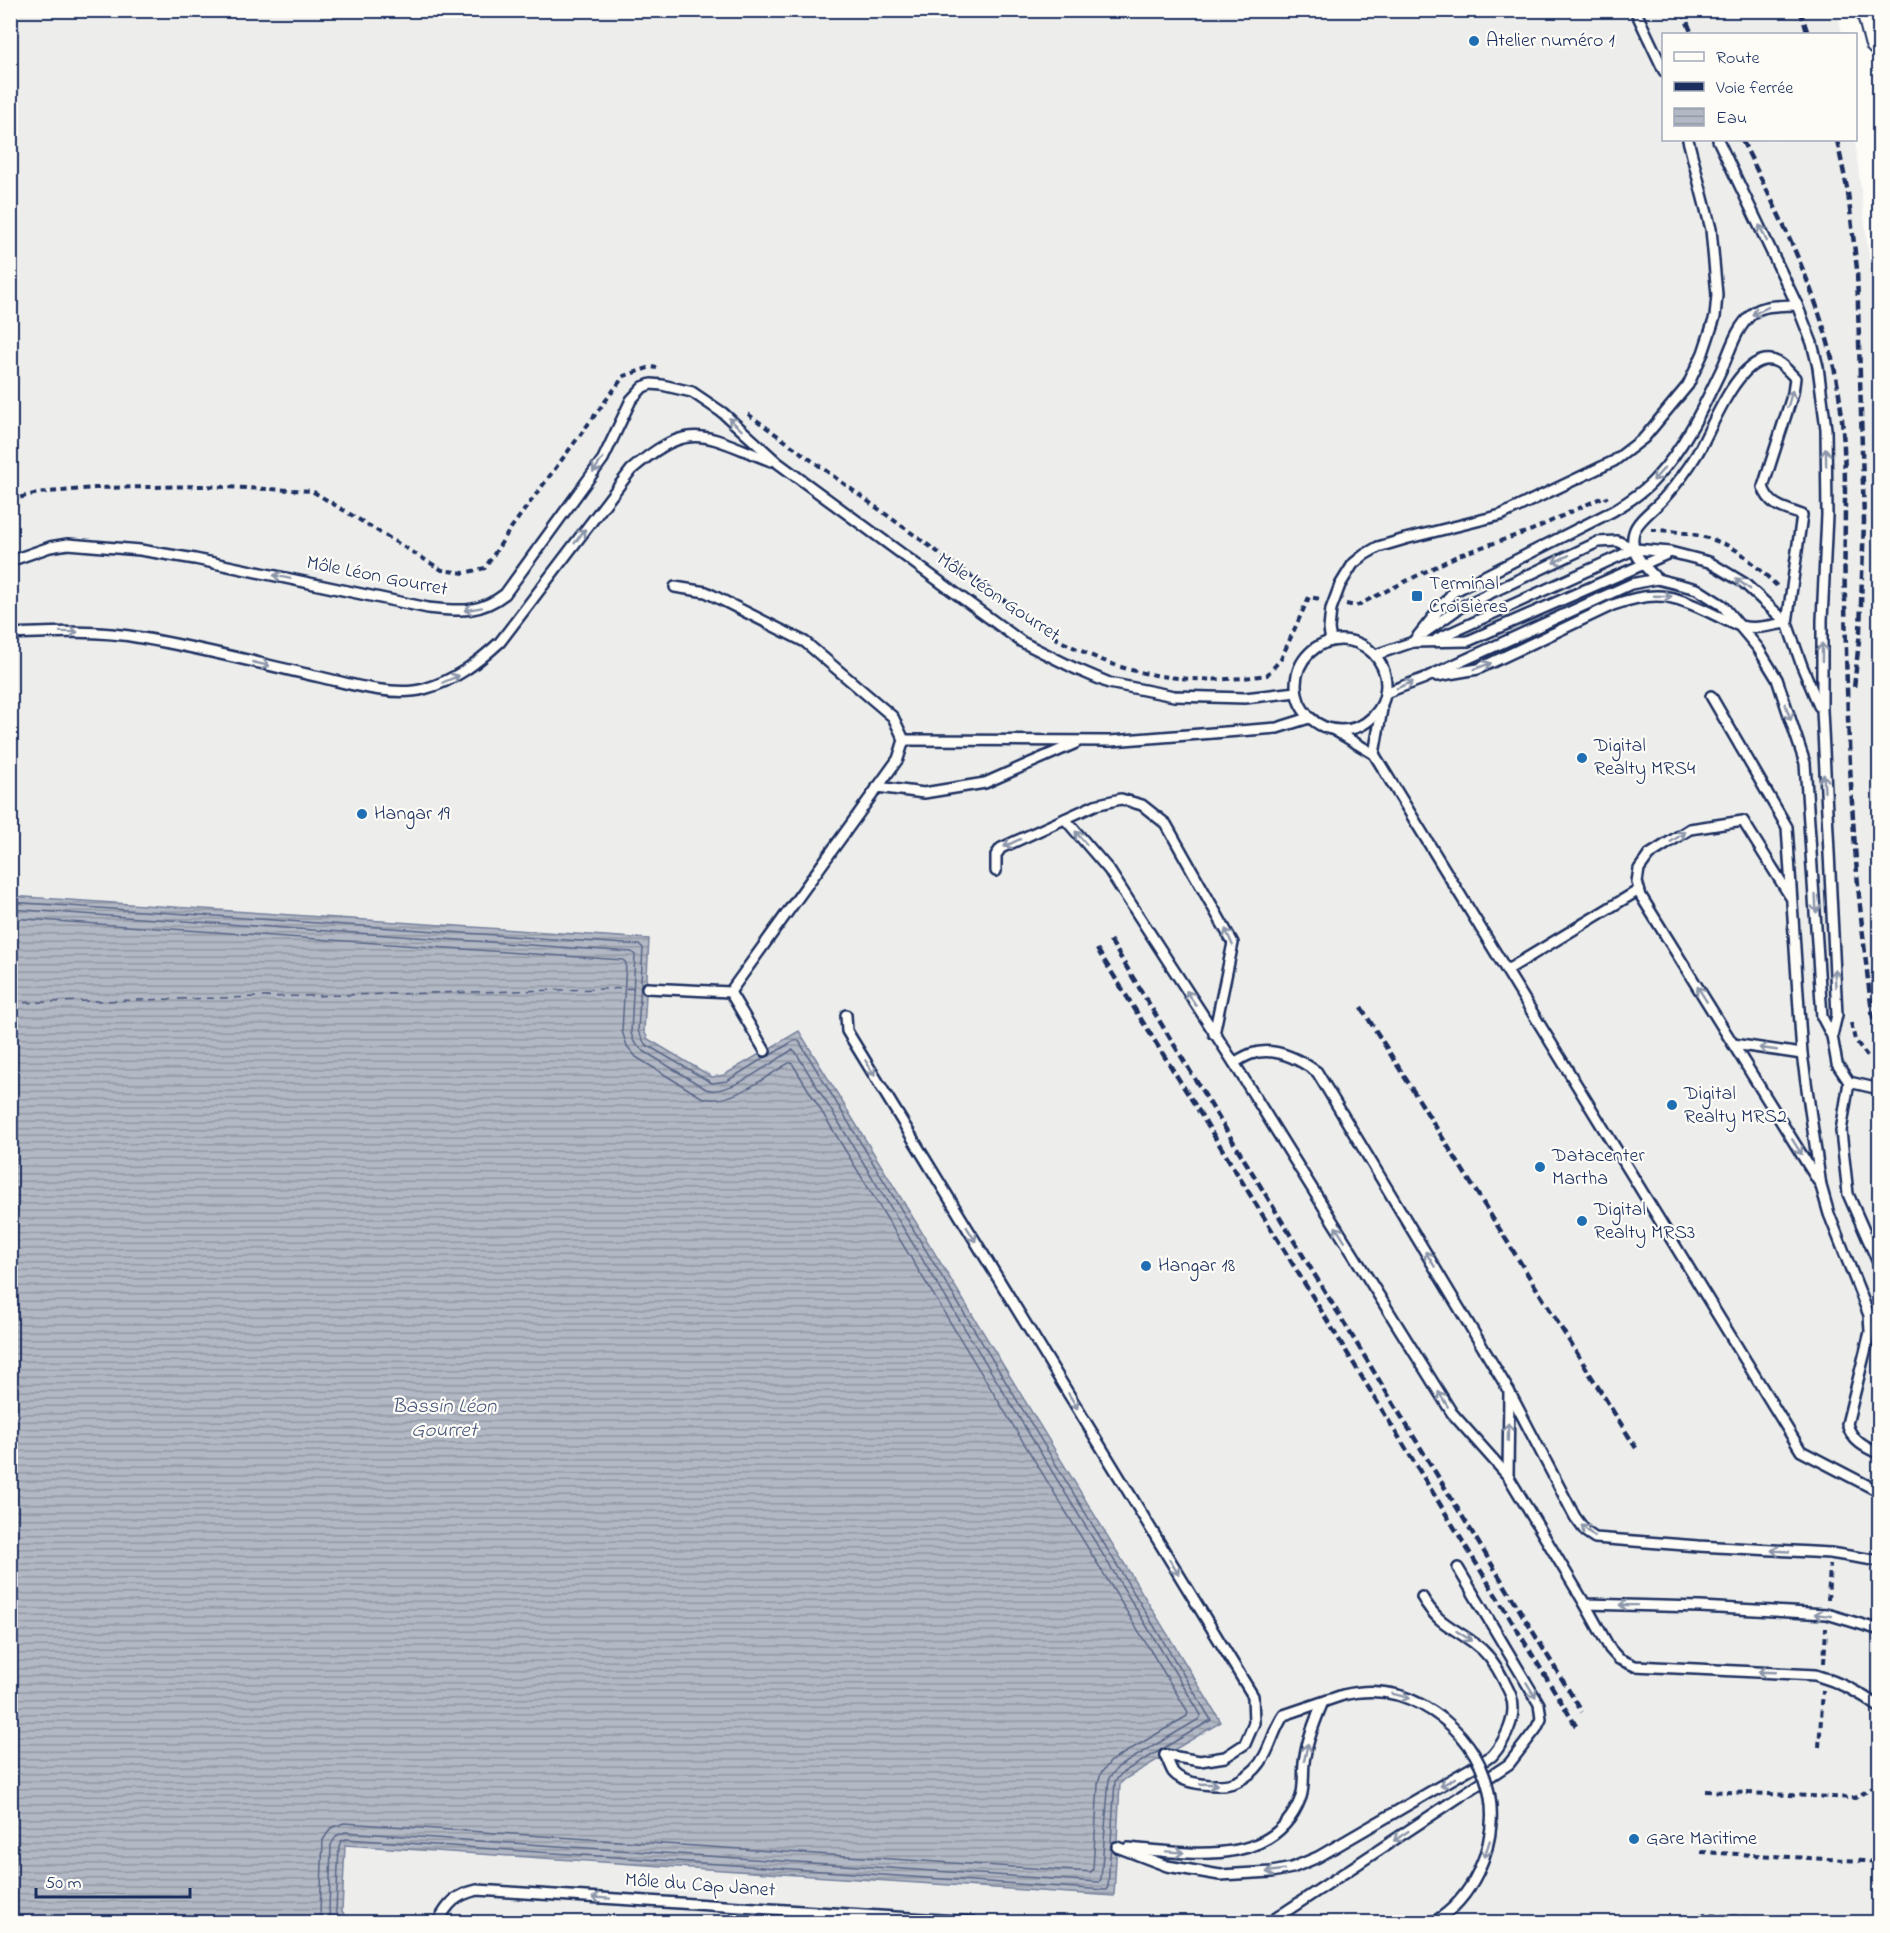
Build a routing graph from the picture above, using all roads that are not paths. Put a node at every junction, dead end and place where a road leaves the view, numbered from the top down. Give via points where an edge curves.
1 (1635, 10) edge
2 (1872, 10) edge
3 (1880, 41) edge
4 (1662, 67) edge
5 (1688, 141) edge
6 (1718, 141) edge
7 (1797, 305) junction
8 (778, 463) junction
9 (1635, 549) junction
10 (1670, 552) junction
11 (10, 561) edge
12 (1641, 564) junction
13 (1657, 579) junction
14 (675, 587) dead end
15 (1787, 623) junction
16 (1739, 626) junction
17 (10, 634) edge
18 (1434, 640) junction
19 (1331, 641) junction
20 (1413, 642) junction
21 (1375, 655) junction
22 (1425, 678) junction
23 (1296, 692) junction
24 (1711, 696) dead end
25 (1384, 698) junction
26 (1822, 710) junction
27 (1309, 718) junction
28 (1334, 730) junction
29 (904, 740) junction
30 (1081, 741) junction
31 (1374, 754) junction
32 (878, 787) junction
33 (1065, 819) junction
34 (996, 871) dead end
35 (1639, 890) junction
36 (1792, 898) junction
37 (1506, 969) junction
38 (647, 988) dead end
39 (730, 992) junction
40 (846, 1016) dead end
41 (1214, 1034) junction
42 (1832, 1036) junction
43 (1733, 1044) junction
44 (765, 1051) dead end
45 (1802, 1054) junction
46 (1234, 1063) junction
47 (1849, 1082) junction
48 (1877, 1087) edge
49 (1821, 1186) junction
50 (1880, 1267) edge
51 (1509, 1391) junction
52 (1880, 1454) edge
53 (1508, 1476) junction
54 (1880, 1492) edge
55 (1880, 1561) edge
56 (1458, 1568) dead end
57 (1422, 1597) dead end
58 (1585, 1604) junction
59 (1880, 1630) edge
60 (1322, 1704) junction
61 (1880, 1708) edge
62 (1274, 1921) edge
63 (438, 1923) edge
64 (973, 1923) edge
65 (1434, 1923) edge

1 - 4 lane
2 - 3 main road
5 - 19 lane via 1711,229 1717,295 1715,317 1688,385 1644,438 1614,461 1501,515 1378,547 1353,564 1331,609
7 -> 6 lane
7 -> 20 lane via 1755,311 1738,329 1679,451 1655,480 1612,511 1453,592
26 -> 7 lane via 1826,429 1818,367
8 -> 11 lane, Môle Léon Gourret via 723,413 692,392 662,385 643,387 625,409 603,459 505,594 480,609 429,608 140,550 68,544
17 -> 8 lane, Môle Léon Gourret via 98,632 142,638 359,686 399,692 423,690 458,676 500,642 631,470 650,453 679,438 704,435
8 - 23 lane, Môle Léon Gourret via 1022,642 1074,668 1109,683 1174,696 1245,698
9 - 10 lane
9 - 12 lane
15 -> 9 lane via 1802,515 1774,504 1763,487 1793,393 1795,378 1782,364 1773,360 1760,362 1743,373 1696,456 1665,498 1639,524 1634,533
9 - 18 lane
9 -> 20 lane via 1617,541 1598,542 1459,608
10 - 12 lane
15 -> 10 lane via 1744,583 1709,562
12 - 13 lane
12 - 18 lane via 1468,640
13 - 16 lane via 1697,589 1722,605
13 - 22 lane via 1631,584
14 - 29 lane via 706,592 805,642 893,717
15 - 16 lane
15 - 26 lane
22 -> 16 lane via 1479,669 1630,599 1674,596
16 -> 42 lane via 1777,679 1805,763 1822,1017
18 - 20 lane
19 - 21 lane via 1355,643
19 - 23 lane via 1314,650 1300,665
20 - 21 lane
21 - 25 lane via 1384,673
25 -> 22 lane
23 - 27 lane
24 - 36 lane via 1787,827
25 - 28 lane via 1375,716 1363,725
25 - 31 lane
42 -> 26 lane via 1837,1015
27 - 28 lane
27 - 30 lane via 1277,728
28 - 31 lane
29 - 30 lane
29 - 32 lane via 898,759
30 - 32 lane via 984,783 924,793
31 - 37 lane
32 - 39 lane
33 -> 34 lane via 1001,848 996,855
41 -> 33 lane via 1109,870
41 -> 33 lane via 1233,943 1166,824 1142,805 1121,799 1095,805
35 -> 36 lane via 1639,869 1649,855 1690,829 1743,821
35 - 37 lane
43 -> 35 lane
36 - 45 lane
37 - 54 lane via 1801,1451
38 - 39 lane
39 - 44 lane
40 -> 60 lane via 847,1031 1253,1696 1254,1723 1245,1744 1225,1757 1200,1761 1165,1755 1174,1773 1189,1782 1235,1782 1255,1769 1284,1715
41 - 46 lane
42 - 47 lane via 1837,1064
45 -> 43 lane
43 -> 49 lane
45 - 49 lane
51 -> 46 lane via 1317,1072 1300,1059 1273,1052 1252,1053
53 -> 46 lane via 1452,1413
47 - 48 lane
47 - 50 lane via 1841,1131 1848,1194
49 - 52 lane via 1869,1315 1870,1332 1847,1424 1849,1433 1860,1445
53 -> 51 lane
55 -> 51 lane via 1830,1553 1595,1538 1575,1517
53 - 58 lane
56 -> 62 lane via 1539,1704 1536,1729 1509,1764
57 -> 60 lane via 1439,1620 1488,1655 1512,1698 1508,1731 1492,1756 1318,1857 1292,1868 1220,1875 1167,1866 1117,1847 1210,1854 1240,1851 1264,1841 1285,1825 1301,1796 1305,1757
59 -> 58 lane via 1827,1614
61 -> 58 lane via 1859,1693 1823,1677 1635,1666 1618,1659
60 -> 65 lane, bridge via 1362,1690 1412,1699 1455,1728 1483,1769 1490,1794 1490,1840 1472,1884 1458,1904
64 -> 63 lane, Môle du Cap Janet via 477,1890 462,1894 451,1903

